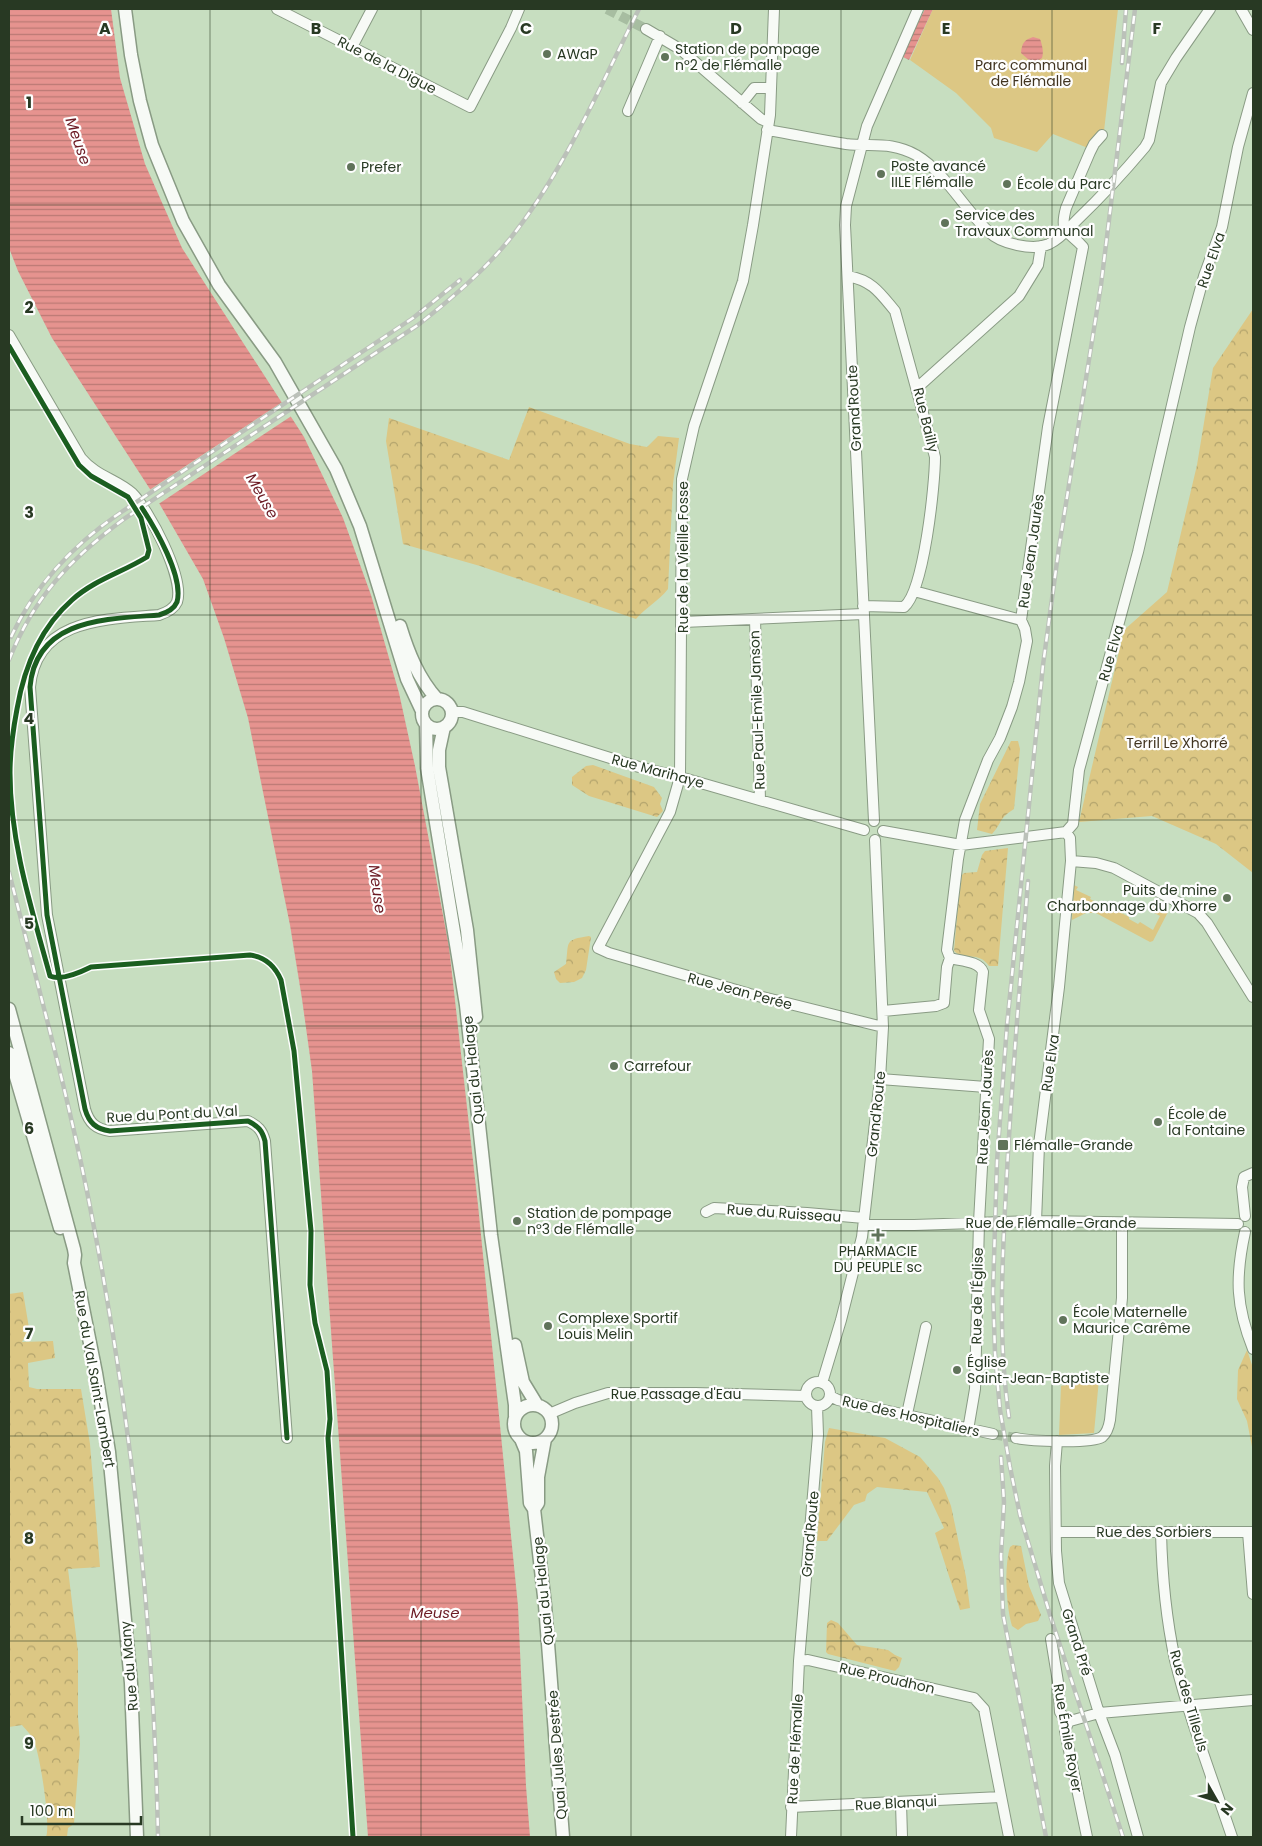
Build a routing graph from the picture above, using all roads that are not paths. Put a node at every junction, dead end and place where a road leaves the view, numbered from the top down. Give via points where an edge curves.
1 (126, 9) edge
2 (134, 9) edge
3 (277, 9) edge
4 (372, 9) edge
5 (519, 9) edge
6 (774, 9) edge
7 (918, 9) edge
8 (1210, 9) edge
9 (1241, 9) edge
10 (646, 28) tunnel mouth
11 (1253, 30) edge
12 (660, 36) junction
13 (352, 48) junction
14 (771, 88) junction
15 (1253, 93) edge
16 (742, 103) junction
17 (628, 111) dead end
18 (768, 126) junction
19 (1102, 135) dead end
20 (863, 145) junction
21 (1066, 231) junction
22 (1041, 246) junction
23 (848, 276) junction
24 (9, 335) edge
25 (918, 387) junction
26 (914, 591) junction
27 (863, 610) junction
28 (755, 619) junction
29 (1021, 620) junction
30 (683, 622) junction
31 (436, 699) junction
32 (422, 711) junction
33 (452, 712) junction
34 (426, 724) junction
35 (444, 726) junction
36 (680, 777) junction
37 (760, 800) junction
38 (874, 822) junction
39 (864, 830) junction
40 (883, 831) junction
41 (1066, 832) junction
42 (875, 840) junction
43 (961, 845) junction
44 (1071, 861) junction
45 (598, 948) joint
46 (950, 958) junction
47 (1253, 997) edge
48 (9, 1009) edge
49 (882, 1011) junction
50 (883, 1027) junction
51 (9, 1053) edge
52 (880, 1079) junction
53 (986, 1086) junction
54 (1253, 1173) edge
55 (706, 1212) dead end
56 (1036, 1221) junction
57 (864, 1222) junction
58 (979, 1222) junction
59 (1122, 1224) junction
60 (1247, 1224) edge
61 (74, 1263) junction
62 (926, 1327) dead end
63 (1253, 1349) edge
64 (822, 1383) junction
65 (806, 1396) junction
66 (830, 1396) junction
67 (537, 1405) junction
68 (817, 1406) junction
69 (549, 1414) junction
70 (906, 1414) junction
71 (515, 1416) junction
72 (968, 1430) junction
73 (993, 1434) tunnel mouth
74 (287, 1438) dead end
75 (1016, 1438) tunnel mouth
76 (521, 1439) junction
77 (545, 1439) junction
78 (1057, 1440) junction
79 (113, 1496) joint
80 (534, 1509) junction
81 (1056, 1532) junction
82 (1160, 1532) junction
83 (1251, 1532) edge
84 (1253, 1594) edge
85 (1051, 1639) dead end
86 (799, 1661) junction
87 (550, 1672) joint
88 (1253, 1700) edge
89 (1188, 1705) junction
90 (1099, 1713) junction
91 (1068, 1723) junction
92 (1001, 1797) junction
93 (901, 1803) junction
94 (791, 1807) junction
95 (137, 1837) edge
96 (563, 1837) edge
97 (791, 1837) edge
98 (902, 1837) edge
99 (1009, 1837) edge
100 (1087, 1837) edge
101 (1138, 1837) edge
102 (1232, 1837) edge

1 - 32 main road via 140,101 152,145 182,221 219,286 275,362 336,469 360,526 407,680
2 - 31 main road via 139,54 158,134 190,218 226,280 286,365 344,467 368,525 409,652
3 - 13 street, Rue de la Digue
4 - 13 street
5 - 13 street, Rue de la Digue via 470,107
6 - 14 street, Rue de la Vieille Fosse
7 - 20 street, Grand'Route via 867,126
8 - 21 street via 1161,83 1145,147
9 - 11 street
10 - 12 street
12 - 16 street via 680,49
12 - 17 street
14 - 16 street via 754,88
14 - 18 street, Rue de la Vieille Fosse
15 - 41 street, Rue Elva via 1222,227 1190,327 1138,552 1079,770 1073,824
16 - 18 street
18 - 20 street
18 - 30 street, Rue de la Vieille Fosse via 743,281 694,426 682,479
19 - 21 street via 1090,152 1066,208 1063,226
20 - 22 street via 880,144 916,155 931,165 995,237 1020,246
20 - 23 street, Grand'Route via 846,206
21 - 22 street
21 - 29 street, Rue Jean Jaurès via 1083,247 1048,428
22 - 25 street via 1038,265 1019,296
23 - 25 street, Rue Bailly via 863,279 896,311
23 - 27 street, Grand'Route
24 - 74 street, Rue du Pont du Val via 81,458 97,473 130,492 155,527 169,557 178,591 176,603 159,616 79,625 58,637 41,654 30,687 47,915 85,1109 88,1118 101,1130 248,1121 263,1131
25 - 26 street, Rue Bailly via 935,457 935,470 926,541
26 - 27 street via 904,607
26 - 29 street
27 - 28 street
27 - 38 street, Grand'Route
28 - 30 street
28 - 37 street, Rue Paul-Emile Janson
29 - 43 street, Rue Jean Jaurès via 1027,641 1019,682 1000,738 976,789 965,820
30 - 36 street, Rue de la Vieille Fosse
31 - 32 main road via 426,704
31 - 33 main road via 448,704
32 - 34 main road
33 - 35 main road
33 - 36 street, Rue Marihaye via 463,712 639,768
34 - 35 main road via 437,728
34 - 71 main road, Quai du Halage via 427,768 466,1005
35 - 67 main road, Quai du Halage via 439,767 466,930 500,1239 520,1375
36 - 37 street, Rue Marihaye
36 - 45 street, Rue de la Vieille Fosse via 670,812
37 - 39 street, Rue Marihaye
38 - 39 street
38 - 40 street via 879,823
39 - 42 street via 869,839
40 - 42 street
40 - 43 street
41 - 43 street
41 - 44 street, Rue Elva via 1070,838
42 - 49 street, Grand'Route
43 - 46 street, Rue Jean Jaurès via 947,950
44 - 47 street via 1114,868 1198,914 1207,923
44 - 56 street, Rue Elva via 1039,1138
45 - 50 street, Rue Jean Perée via 732,990
46 - 49 street, Rue Jean Jaurès via 944,1002 936,1006
46 - 53 street, Rue Jean Jaurès via 977,964 983,972 978,1010 988,1038
48 - 61 main road, Rue du Val Saint-Lambert via 68,1225
49 - 50 street, Grand'Route
50 - 52 street, Grand'Route
51 - 61 main road, Rue du Val Saint-Lambert via 68,1256
52 - 53 street
52 - 57 street, Grand'Route
53 - 58 street, Rue Jean Jaurès
54 - 60 street via 1244,1178 1242,1187
55 - 57 street, Rue du Ruisseau via 714,1208 807,1213
56 - 58 street, Rue de Flémalle-Grande
56 - 59 street, Rue de Flémalle-Grande
57 - 58 street, Rue de Flémalle-Grande via 914,1225
57 - 64 street, Grand'Route
58 - 72 street, Rue de l'Église via 975,1389
59 - 60 street, Rue de Flémalle-Grande
59 - 78 street via 1122,1298 1108,1428 1102,1437 1090,1441
60 - 63 street via 1239,1270 1238,1301
61 - 79 main road, Rue du Val Saint-Lambert via 102,1402
62 - 70 street
64 - 65 street via 810,1385
64 - 66 street
65 - 68 street via 812,1405
65 - 69 street, Rue Passage d'Eau via 608,1393
66 - 68 street
66 - 70 street, Rue des Hospitaliers
67 - 69 main road, Quai du Halage
67 - 71 main road via 527,1405
68 - 86 street, Grand'Route via 818,1435
69 - 77 main road, Quai du Halage via 552,1424
70 - 72 street, Rue des Hospitaliers
71 - 76 main road, Quai du Halage via 514,1428
72 - 73 street, Rue des Hospitaliers
75 - 78 street
76 - 77 main road via 533,1443
76 - 80 main road, Quai du Halage via 526,1451 530,1503
77 - 80 main road, Quai du Halage via 538,1477 538,1503
78 - 81 street, Grand Pré
79 - 95 main road, Rue du Many via 132,1707
80 - 87 main road, Quai du Halage
81 - 82 street, Rue des Sorbiers
81 - 90 street, Grand Pré via 1060,1590
82 - 83 street, Rue des Sorbiers
82 - 89 street, Rue des Tilleuls via 1170,1632
83 - 84 street
85 - 91 street, Rue Émile Royer via 1060,1712
86 - 92 street, Rue Proudhon via 808,1660 974,1698 984,1709
86 - 94 street, Rue de Flémalle
87 - 96 main road, Quai Jules Destrée
88 - 89 street
89 - 90 street
89 - 102 street, Rue des Tilleuls
90 - 91 street
90 - 101 street, Grand Pré
91 - 100 street, Rue Émile Royer via 1065,1730
92 - 93 street, Rue Blanqui
92 - 99 street
93 - 94 street, Rue Blanqui
93 - 98 street
94 - 97 street, Rue de Flémalle

